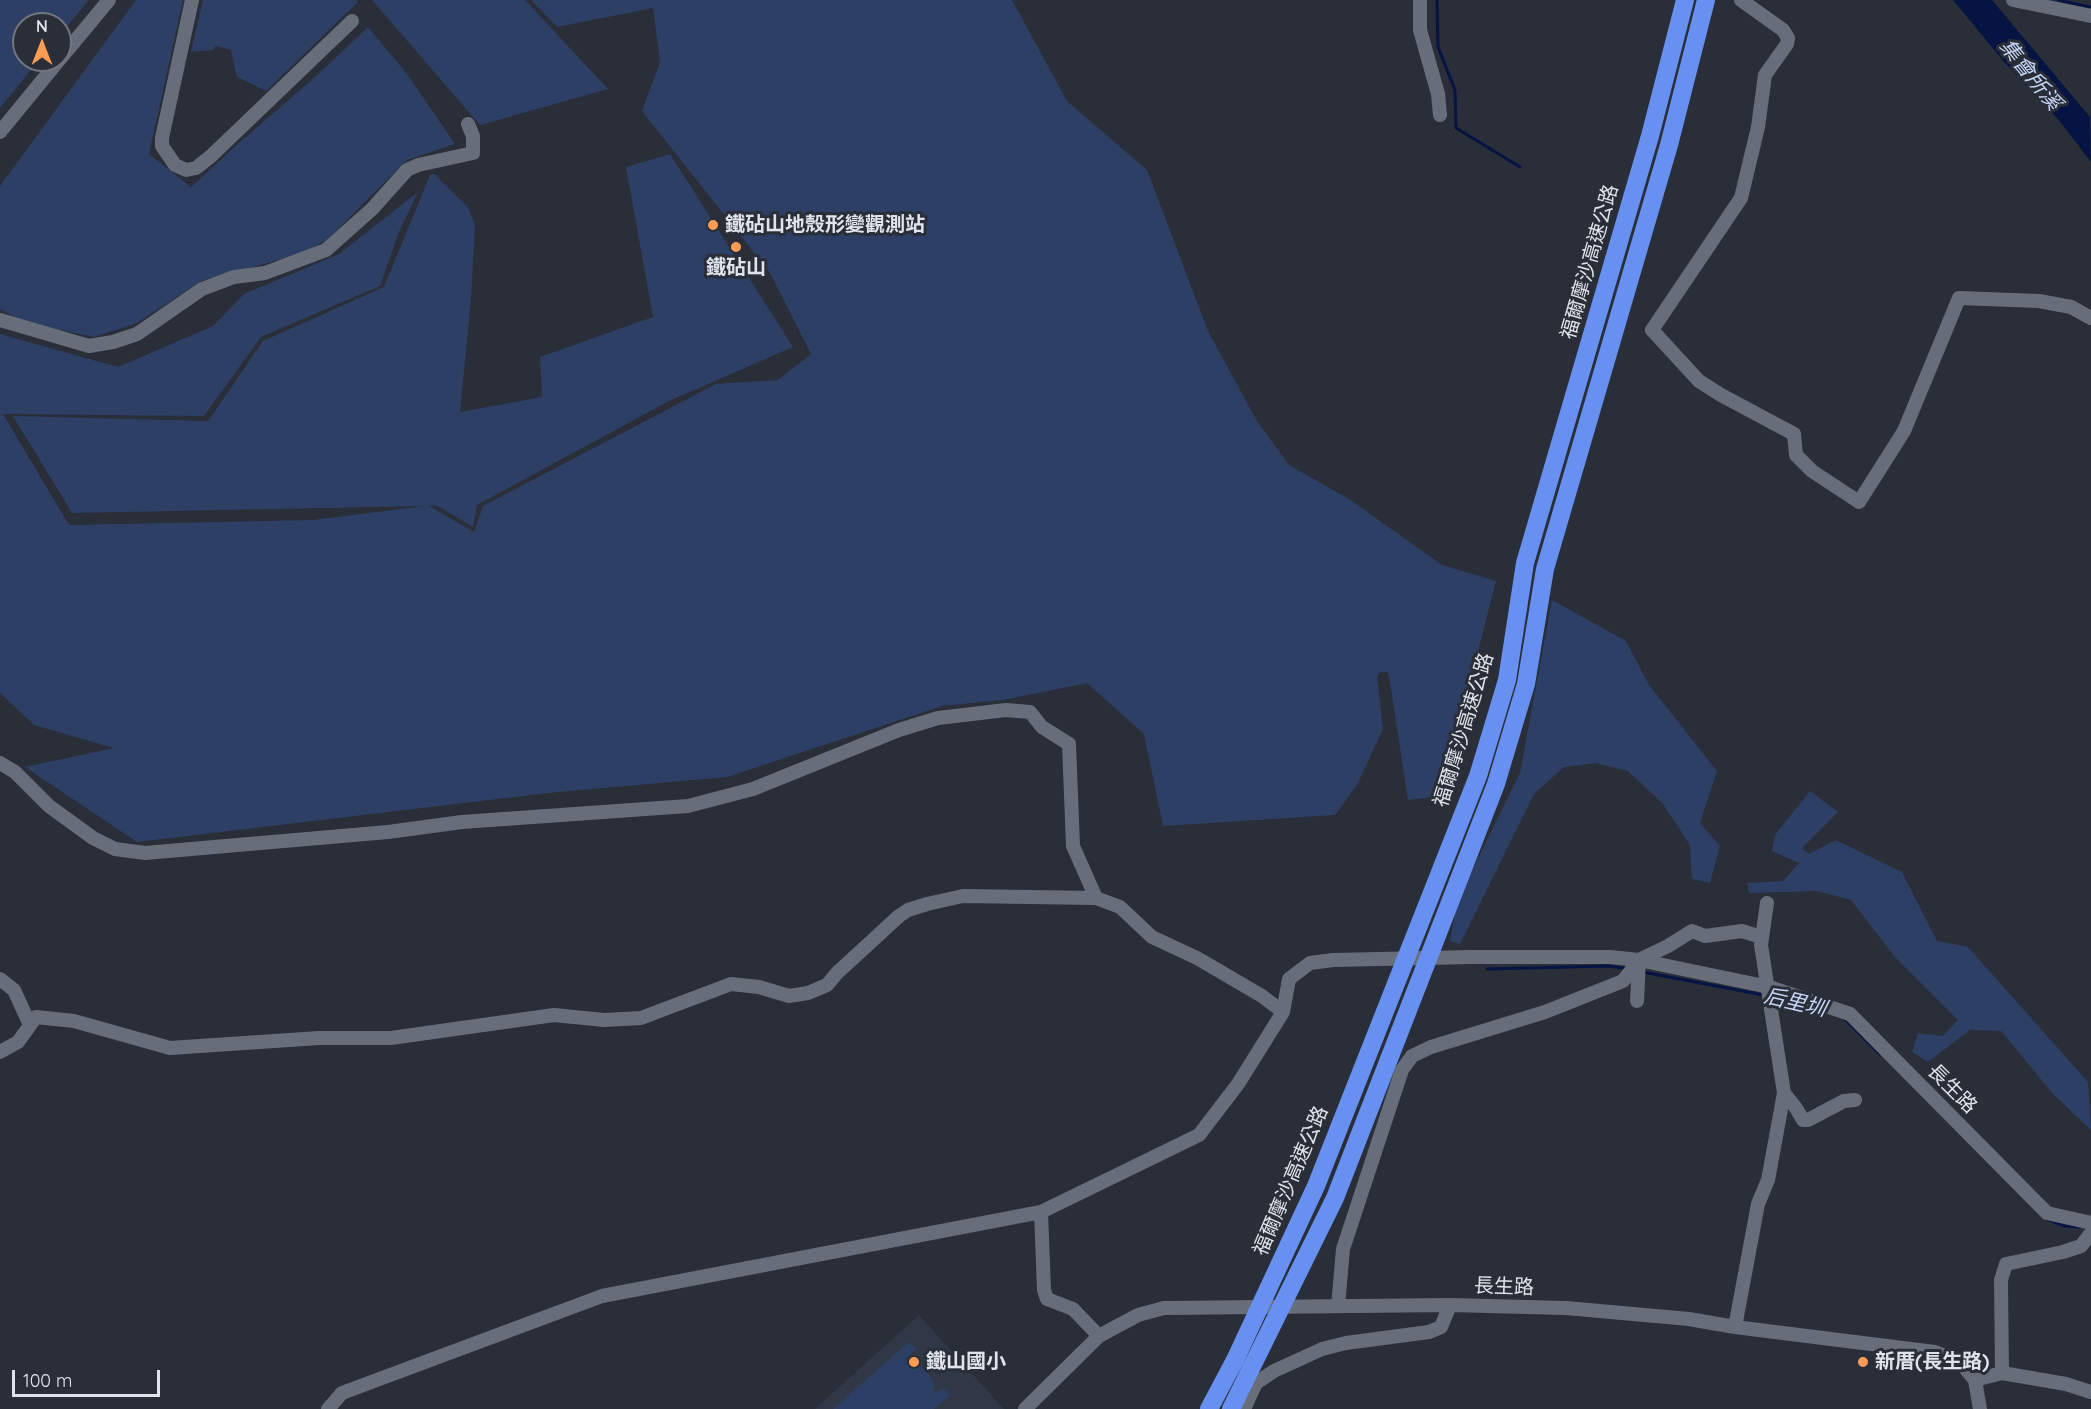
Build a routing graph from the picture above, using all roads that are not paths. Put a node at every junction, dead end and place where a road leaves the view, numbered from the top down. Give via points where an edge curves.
1 (109, 0) edge
2 (192, 0) edge
3 (1420, 0) edge
4 (1685, 0) edge
5 (1706, 0) edge
6 (1741, 0) edge
7 (2013, 0) edge
8 (2091, 16) edge
9 (352, 21) dead end
10 (72, 45) edge
11 (50, 72) edge
12 (1440, 115) dead end
13 (468, 124) dead end
14 (0, 132) edge
15 (2091, 318) edge
16 (0, 320) edge
17 (0, 763) edge
18 (1096, 898) junction
19 (1767, 903) dead end
20 (1761, 938) junction
21 (1639, 960) junction
22 (0, 979) edge
23 (1769, 987) junction
24 (1637, 1001) dead end
25 (1283, 1012) junction
26 (30, 1025) junction
27 (0, 1052) edge
28 (1784, 1093) junction
29 (1855, 1100) dead end
30 (1041, 1212) junction
31 (2091, 1222) edge
32 (2091, 1233) edge
33 (1450, 1305) junction
34 (1338, 1306) junction
35 (1735, 1327) junction
36 (1100, 1336) junction
37 (2002, 1373) junction
38 (1975, 1380) junction
39 (2091, 1392) edge
40 (328, 1409) edge
41 (1025, 1409) edge
42 (1209, 1409) edge
43 (1231, 1409) edge
44 (1244, 1409) edge
45 (1980, 1409) edge

1 - 10 street
2 - 9 street via 162,138 162,146 175,165 186,170 196,168 210,157
3 - 12 street via 1420,30
4 - 42 highway, 福爾摩沙高速公路 via 1650,136 1526,563 1507,680 1479,776 1316,1186
5 - 43 highway via 1669,145 1545,569 1527,684 1496,784 1335,1198
6 - 15 street via 1783,30 1787,44 1765,75 1758,127 1741,198 1652,330 1699,381 1794,434 1796,455 1812,471 1859,502 1904,431 1959,298 2038,301 2071,307
7 - 8 street
11 - 14 street
13 - 16 street via 473,153 406,171 372,209 326,250 274,270 234,277 202,289 137,334 89,346
17 - 18 street via 93,838 115,849 145,854 462,822 688,806 753,789 938,718 1006,710 1030,712 1042,727 1070,744 1073,846
18 - 25 street via 1120,907 1152,937 1197,958
18 - 26 street via 963,896 927,904 899,916 827,985 808,993 789,996 731,984 641,1018 604,1020 554,1015 391,1038 319,1038 170,1048 74,1021 36,1017
19 - 20 street
20 - 21 street via 1742,931 1705,936 1692,931
20 - 23 street
21 - 23 street, 長生路
21 - 24 street
21 - 25 street, 長生路 via 1470,957 1310,963 1289,979
21 - 34 street via 1623,981 1545,1012 1412,1056 1402,1070 1343,1249
22 - 26 street via 14,990
23 - 28 street
23 - 31 street, 長生路 via 1850,1014 2047,1213
25 - 30 street via 1238,1084 1199,1136
26 - 27 street via 18,1042
28 - 29 street via 1803,1120 1844,1101
28 - 35 street
30 - 36 street via 1047,1299 1073,1309
30 - 40 street via 602,1296 342,1393
32 - 37 street via 2081,1246 2006,1264 2001,1280
33 - 34 street, 長生路
33 - 35 street, 長生路 via 1566,1308
33 - 44 street via 1441,1327 1429,1332 1322,1349 1274,1371 1256,1383
34 - 36 street, 長生路 via 1164,1308 1138,1315
35 - 38 street, 長生路 via 1935,1352 1960,1362
36 - 41 street, 長生路
37 - 38 street
37 - 39 street
38 - 45 street

